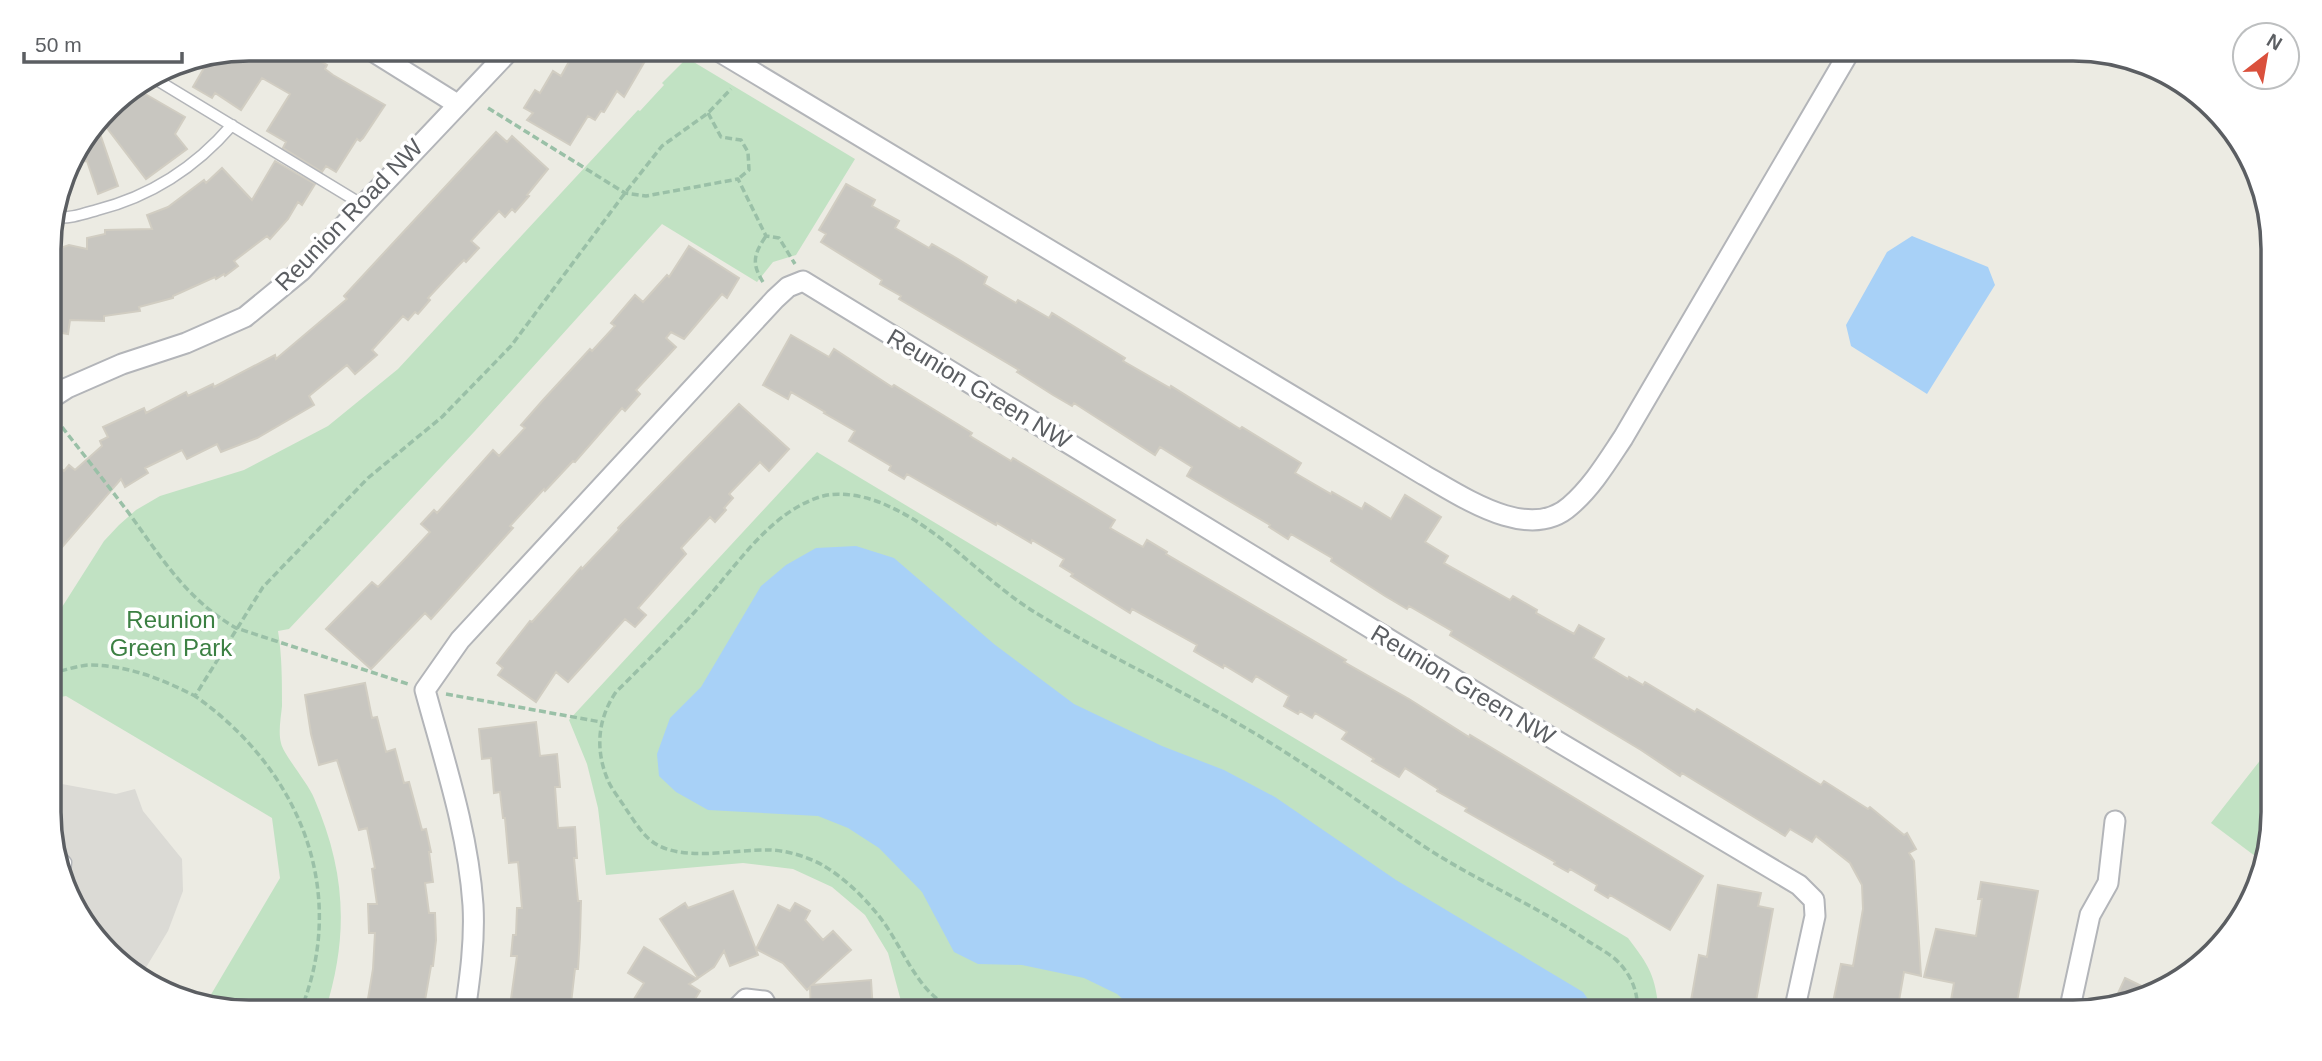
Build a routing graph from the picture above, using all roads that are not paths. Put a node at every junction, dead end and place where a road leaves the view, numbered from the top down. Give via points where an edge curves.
1 (388, 61) edge
2 (499, 61) edge
3 (735, 61) edge
4 (1844, 61) edge
5 (162, 83) edge
6 (457, 104) junction
7 (232, 125) junction
8 (363, 205) junction
9 (64, 218) edge
10 (62, 391) edge
11 (2115, 821) dead end
12 (1797, 999) edge
13 (2071, 999) edge
14 (467, 1000) edge

1 - 6 street
2 - 6 street, Reunion Road NW
3 - 4 street via 1423,475 1505,516 1544,521 1569,508 1591,485 1623,438
5 - 7 lane
6 - 8 street, Reunion Road NW
7 - 8 lane
7 - 9 lane via 182,173 149,193
8 - 10 street, Reunion Road NW via 301,271 245,317
11 - 13 street via 2108,883 2090,915
12 - 14 street, Reunion Green NW via 1815,916 1814,900 1798,885 803,281 775,299 460,640 425,690 467,855 473,919

